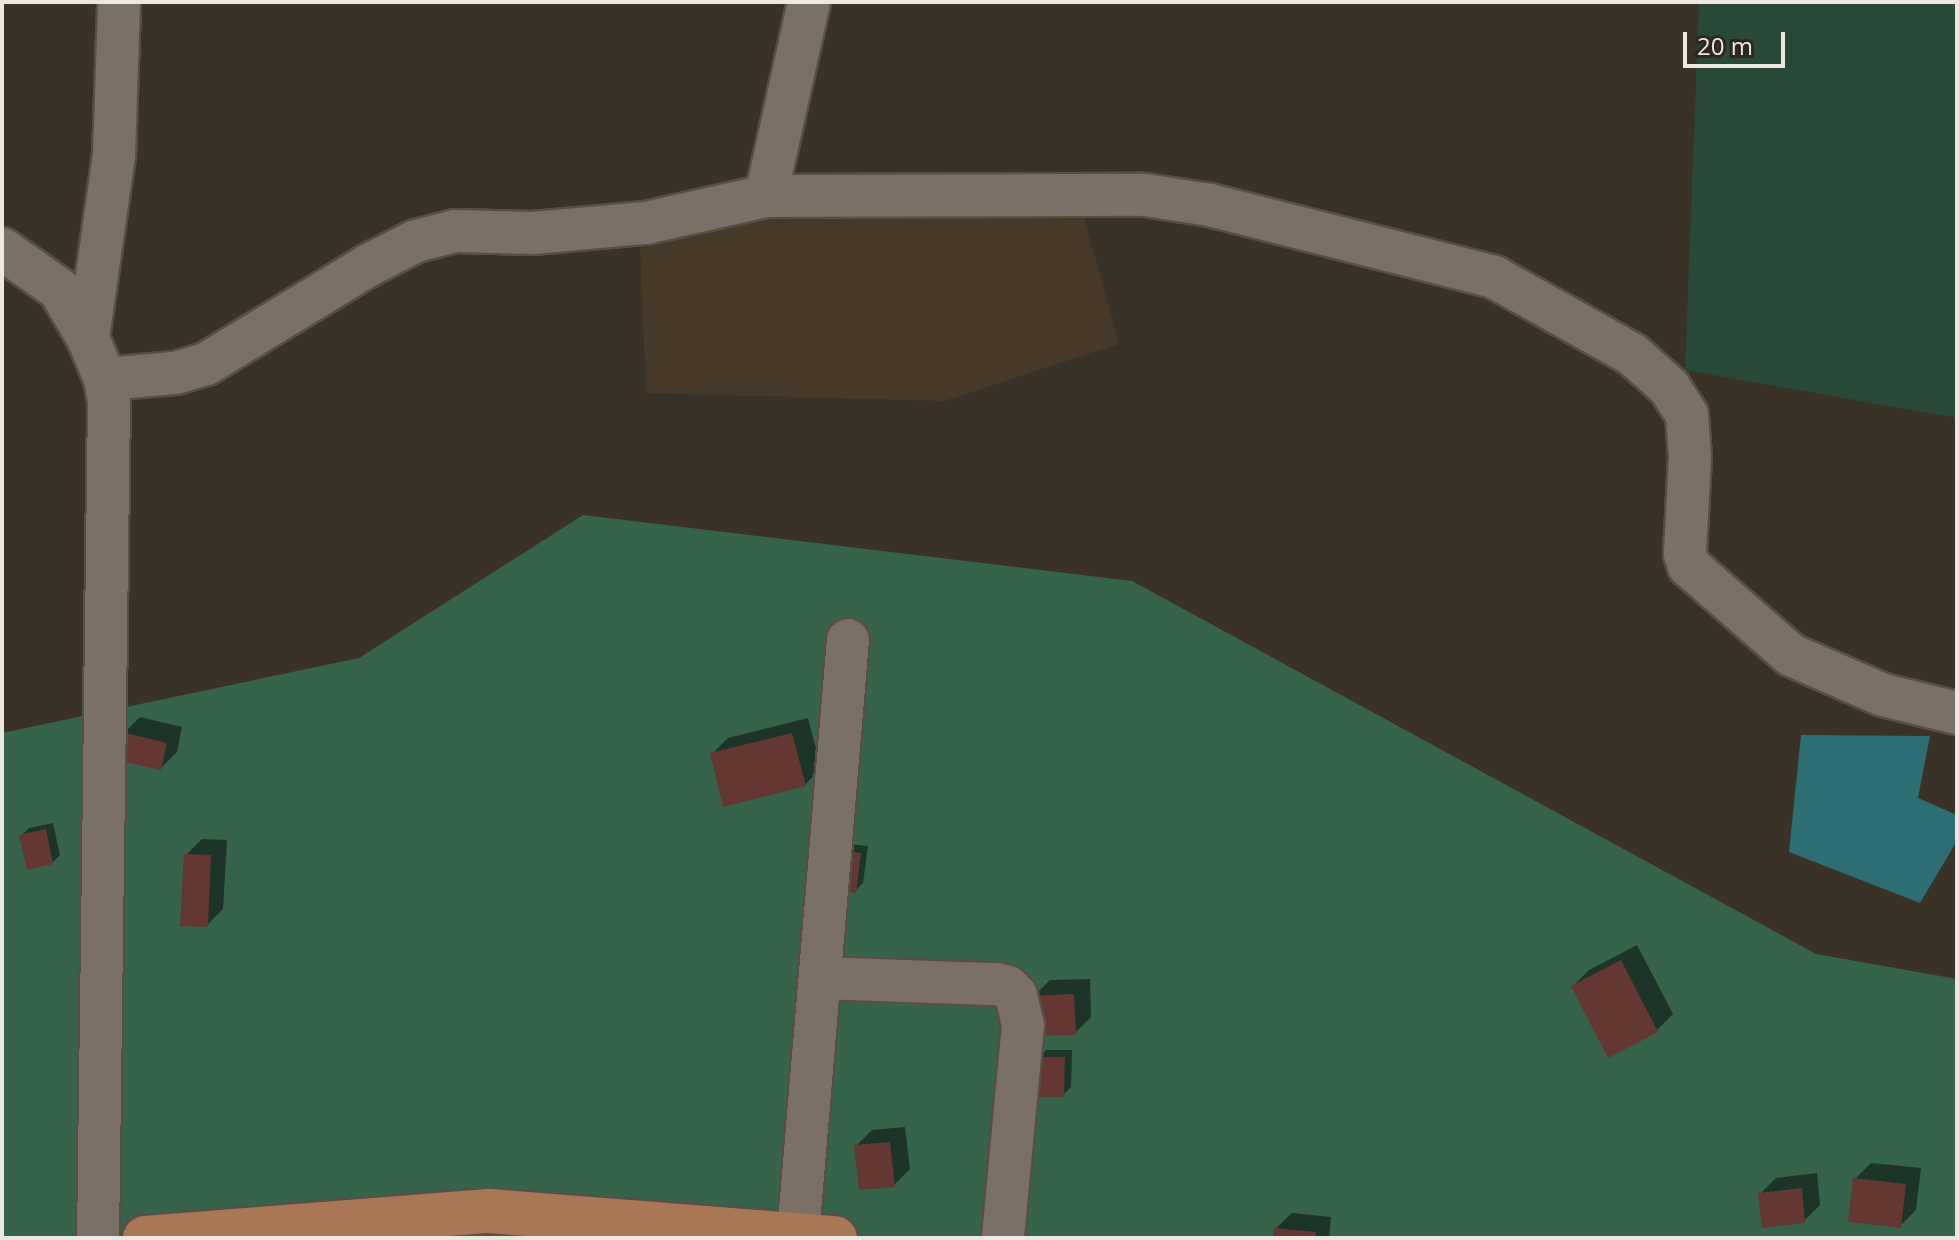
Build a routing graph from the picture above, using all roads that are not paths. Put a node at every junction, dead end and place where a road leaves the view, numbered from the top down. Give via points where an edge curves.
1 (119, 2) edge
2 (809, 2) edge
3 (766, 196) junction
4 (2, 249) edge
5 (88, 338) junction
6 (105, 379) junction
7 (848, 640) dead end
8 (1957, 713) edge
9 (820, 978) junction
10 (817, 1236) edge
11 (98, 1238) edge
12 (145, 1238) edge
13 (1003, 1238) edge

1 - 5 street via 114,156
2 - 3 street
3 - 6 street via 646,223 533,233 455,231 416,241 268,323 206,364 175,373
3 - 8 street via 1145,195 1210,205 1494,277 1632,354 1669,387 1687,415 1685,554 1701,580 1791,655 1883,695
4 - 5 street via 59,289
5 - 6 street
6 - 11 street via 110,436
7 - 9 street
9 - 10 street
9 - 13 street via 996,984 1016,995 1023,1025
10 - 12 main road via 489,1211

